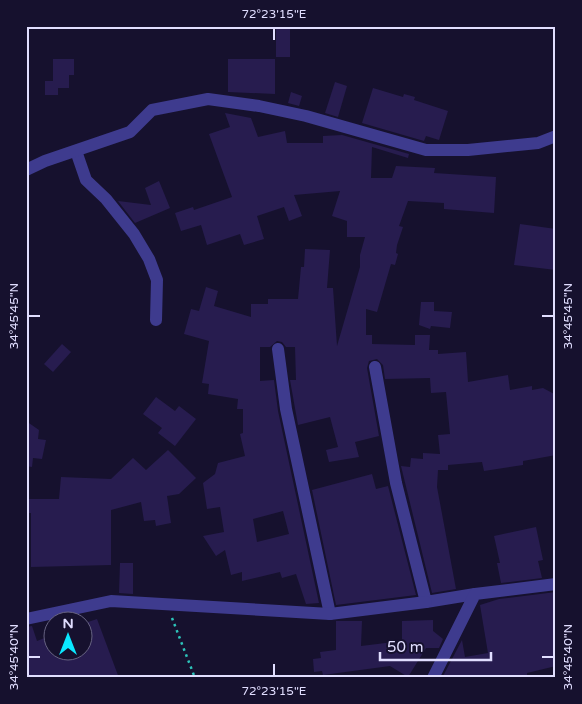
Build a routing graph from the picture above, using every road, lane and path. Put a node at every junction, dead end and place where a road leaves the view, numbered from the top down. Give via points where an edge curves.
1 (556, 136) edge
2 (76, 151) junction
3 (26, 170) edge
4 (156, 320) dead end
5 (278, 349) dead end
6 (375, 367) dead end
7 (556, 584) edge
8 (475, 594) junction
9 (426, 602) junction
10 (167, 605) junction
11 (330, 614) junction
12 (26, 619) edge
13 (195, 678) edge
14 (433, 678) edge

1 - 2 street via 538,143 468,150 426,150 306,116 208,99 152,110 130,132
2 - 3 street
2 - 4 street via 86,180 129,227 149,259 157,280
5 - 11 street via 286,409
6 - 9 street via 396,483
7 - 8 street
8 - 9 street
8 - 14 street
9 - 11 street
10 - 11 street
10 - 12 street via 111,601
10 - 13 path

